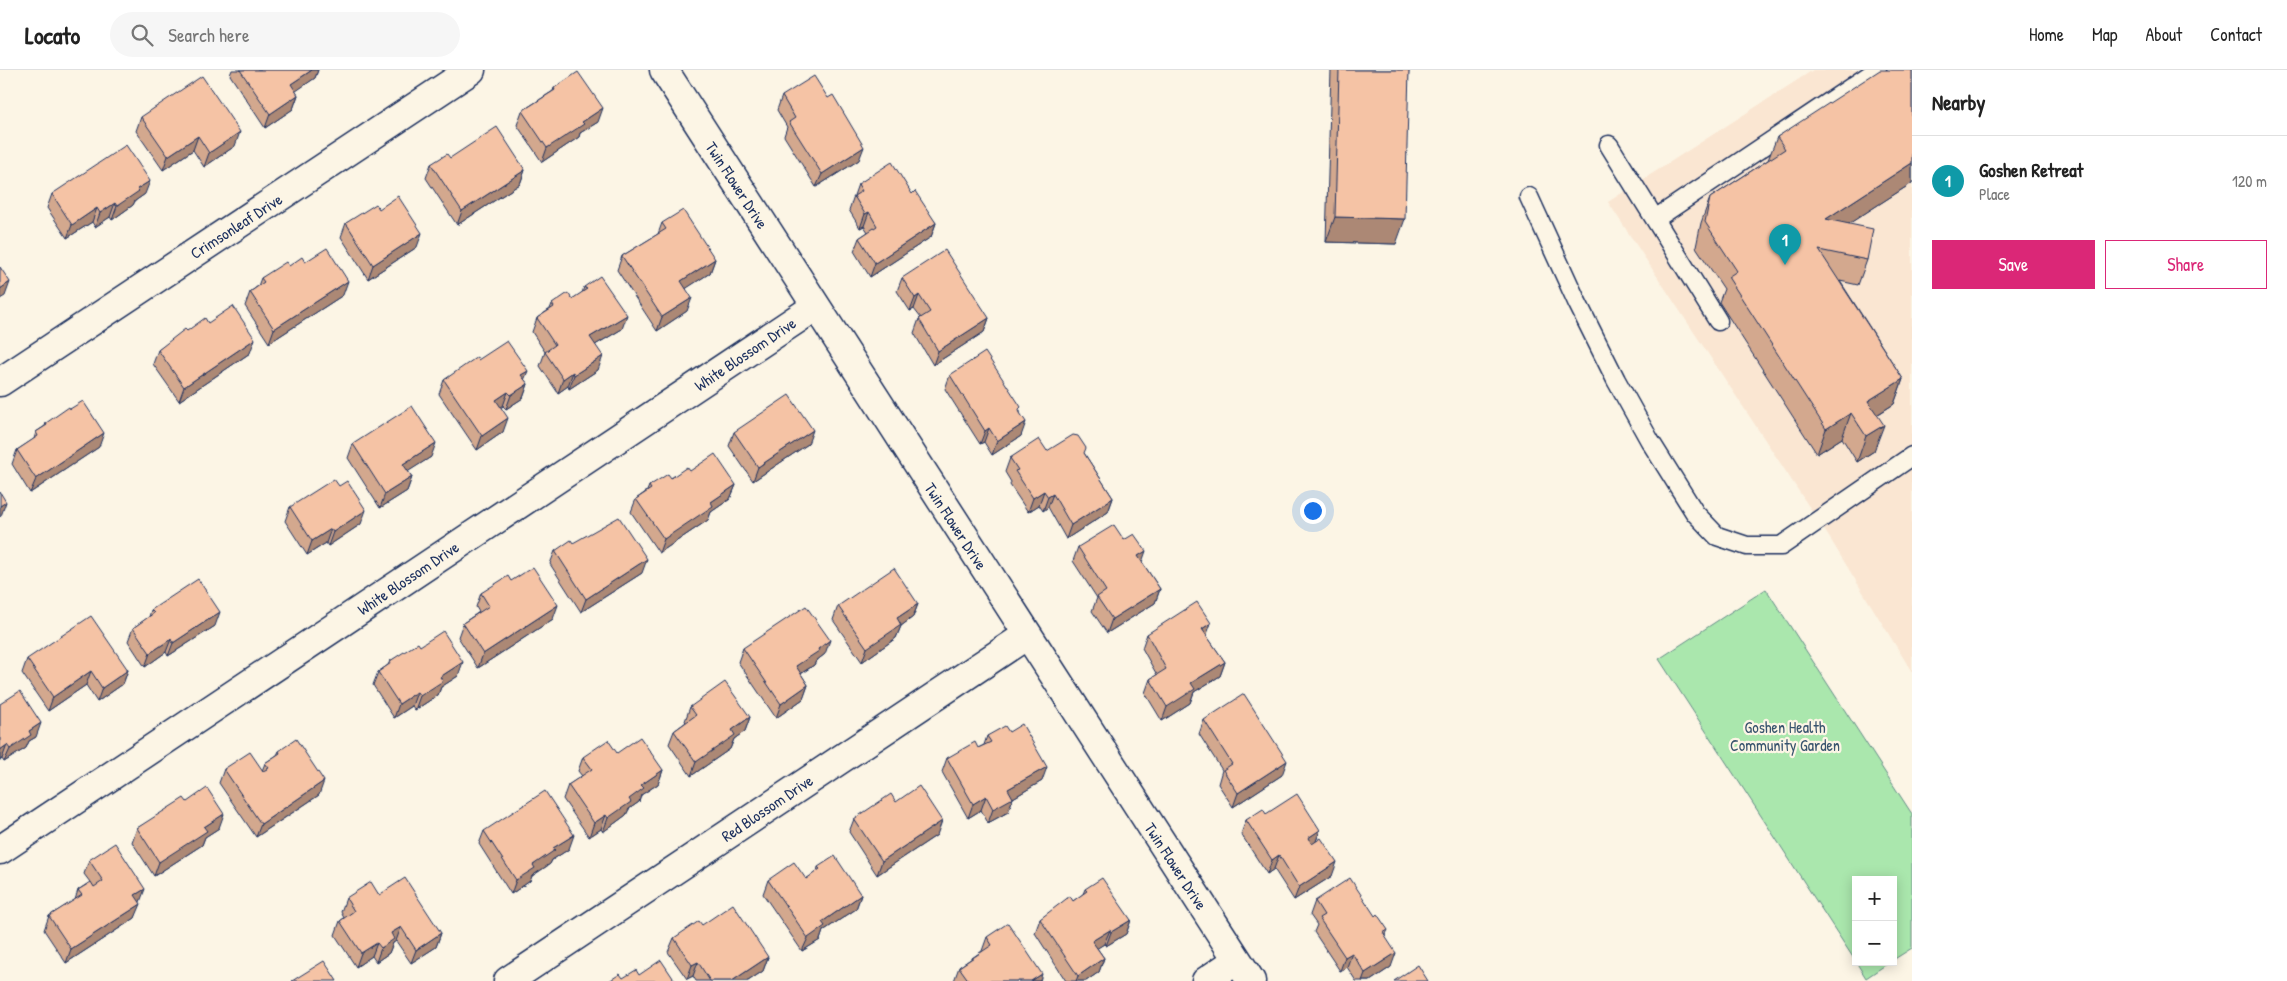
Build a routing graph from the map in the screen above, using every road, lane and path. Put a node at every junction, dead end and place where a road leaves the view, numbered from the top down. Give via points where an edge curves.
1 (471, 70) edge
2 (664, 70) edge
3 (1877, 70) edge
4 (1609, 145) dead end
5 (1529, 197) dead end
6 (1655, 219) junction
7 (815, 307) junction
8 (1718, 321) dead end
9 (0, 382) edge
10 (1912, 456) edge
11 (1027, 636) junction
12 (0, 850) edge
13 (1244, 971) edge
14 (508, 981) edge
15 (1206, 981) edge

1 - 9 street, Crimsonleaf Drive
2 - 7 street, Twin Flower Drive
3 - 6 lane
4 - 6 lane
5 - 10 lane via 1616,380 1695,514 1717,536 1747,546 1781,546
6 - 8 lane
7 - 11 street, Twin Flower Drive
7 - 12 street, White Blossom Drive
11 - 13 street, Twin Flower Drive
11 - 14 street, Red Blossom Drive
13 - 15 street

